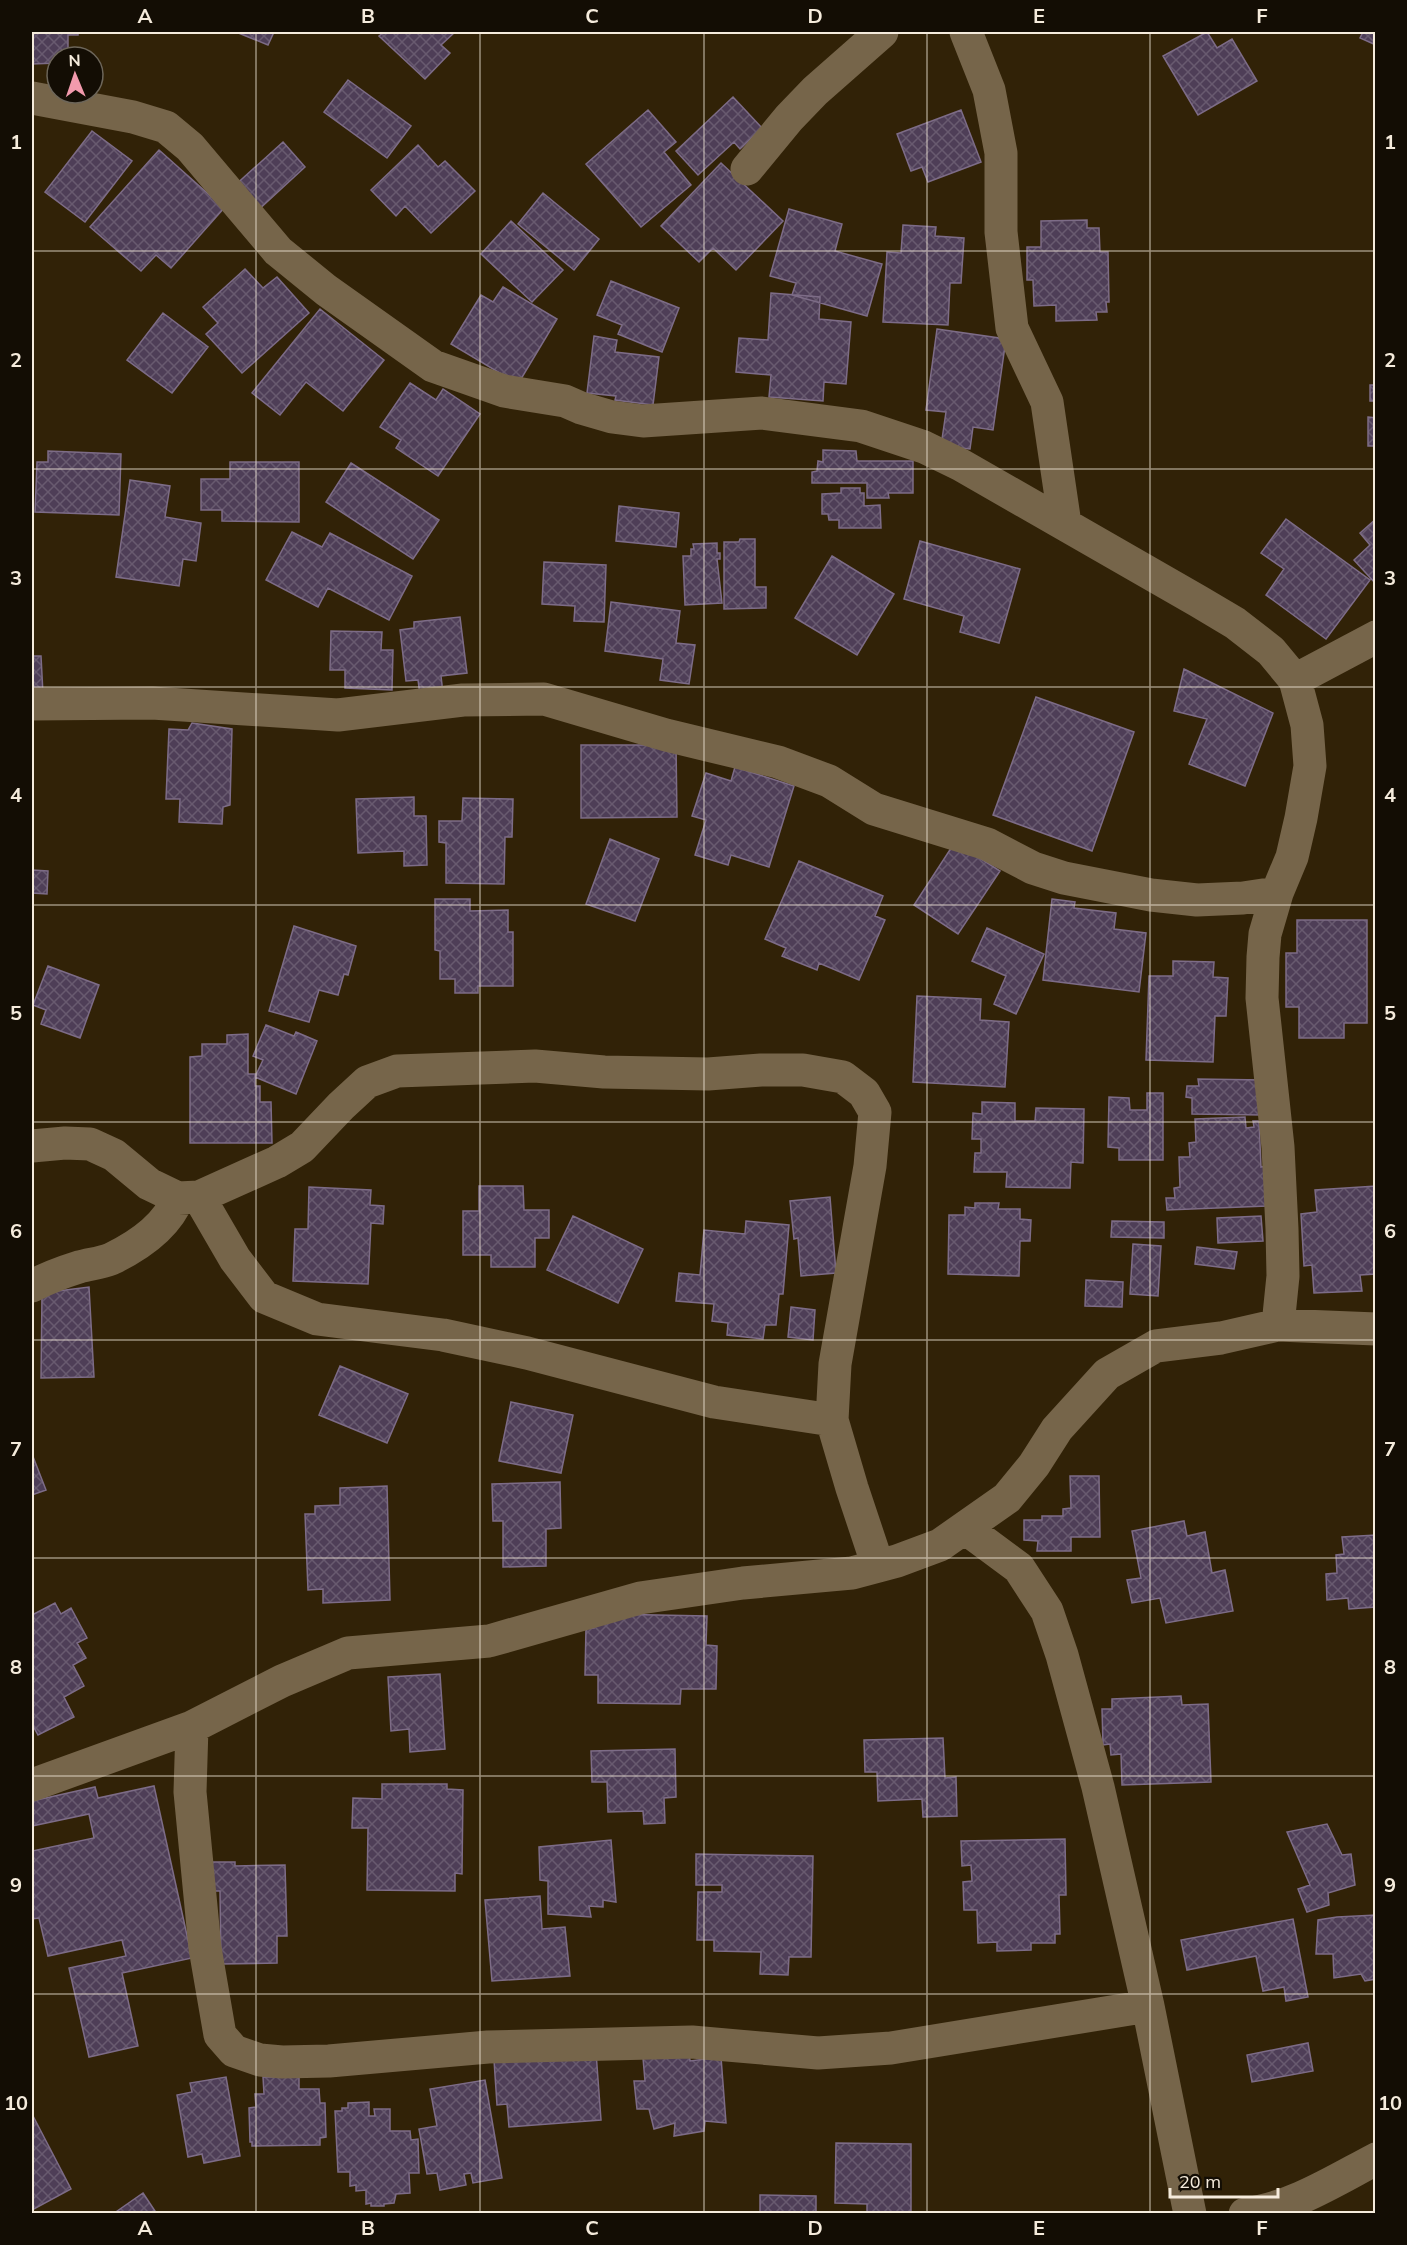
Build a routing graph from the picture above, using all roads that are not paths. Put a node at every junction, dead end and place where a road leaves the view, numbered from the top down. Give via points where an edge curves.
1 (882, 32) edge
2 (966, 32) edge
3 (32, 98) edge
4 (747, 169) dead end
5 (1065, 524) junction
6 (1376, 637) edge
7 (1295, 680) junction
8 (32, 704) edge
9 (1277, 893) junction
10 (32, 1146) edge
11 (189, 1197) junction
12 (32, 1286) edge
13 (1278, 1325) junction
14 (1376, 1329) edge
15 (832, 1420) junction
16 (965, 1528) junction
17 (878, 1566) junction
18 (192, 1727) junction
19 (32, 1785) edge
20 (1148, 2006) junction
21 (1376, 2159) edge
22 (1190, 2214) edge
23 (1245, 2214) edge

1 - 4 street via 815,91
2 - 5 street via 989,90 1001,153 1001,232 1012,328 1047,402
3 - 5 street via 166,127 190,147 278,252 433,366 504,391 565,401 612,417 643,421 762,413 861,426 924,447
5 - 7 street via 1235,623 1271,651
6 - 7 street
7 - 9 street via 1307,725 1310,766 1292,857
8 - 9 street via 152,703 338,715 463,700 544,699 777,762 829,782 874,809 987,844 1033,868 1064,878 1197,900
9 - 13 street via 1265,934 1262,998 1281,1194 1283,1276
10 - 11 street via 90,1144 114,1155 149,1184
11 - 12 street via 137,1245 109,1260
11 - 15 street via 264,1297 317,1319 443,1335 714,1402
11 - 15 street via 302,1148 368,1082 397,1071 535,1066 685,1074 803,1070 843,1077 864,1092 874,1112 870,1166 835,1364
13 - 14 street
13 - 16 street via 1221,1338 1156,1346 1107,1374 1057,1429 1007,1498
15 - 17 street
16 - 17 street via 940,1545
16 - 20 street via 1019,1568 1047,1611 1080,1717
17 - 18 street via 852,1573 743,1582 640,1598 489,1641 348,1653
18 - 19 street
18 - 20 street via 190,1792 205,1948 220,2035 234,2051 260,2060 330,2061 488,2047 692,2042 818,2053 891,2048
20 - 22 street
21 - 23 street via 1303,2197 1267,2211

